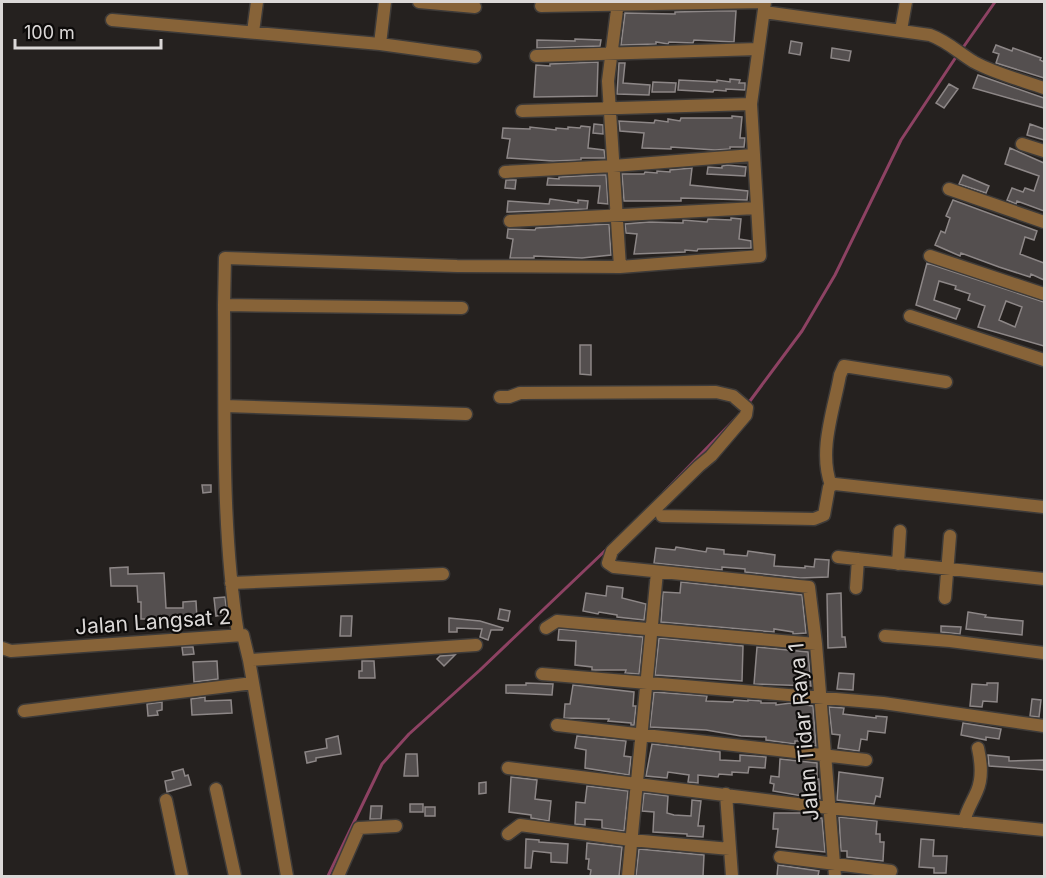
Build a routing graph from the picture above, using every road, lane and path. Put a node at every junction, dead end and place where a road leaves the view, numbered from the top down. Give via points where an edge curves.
1 (257, 2) edge
2 (385, 2) edge
3 (419, 2) edge
4 (906, 2) edge
5 (618, 3) edge
6 (764, 5) edge
7 (541, 6) dead end
8 (475, 7) dead end
9 (112, 20) dead end
10 (901, 30) junction
11 (253, 32) junction
12 (380, 44) junction
13 (758, 49) junction
14 (612, 55) junction
15 (536, 56) dead end
16 (475, 57) dead end
17 (1044, 88) edge
18 (751, 104) junction
19 (609, 108) junction
20 (522, 111) dead end
21 (1022, 144) dead end
22 (1044, 151) edge
23 (753, 155) junction
24 (613, 166) junction
25 (505, 171) dead end
26 (949, 189) dead end
27 (756, 208) junction
28 (615, 215) junction
29 (510, 220) dead end
30 (1044, 222) edge
31 (930, 256) dead end
32 (620, 267) junction
33 (1044, 294) edge
34 (224, 306) junction
35 (462, 308) dead end
36 (910, 316) dead end
37 (1044, 360) edge
38 (946, 382) dead end
39 (500, 397) dead end
40 (225, 406) junction
41 (466, 414) dead end
42 (831, 485) junction
43 (1044, 507) edge
44 (662, 516) dead end
45 (900, 531) dead end
46 (950, 536) dead end
47 (838, 557) dead end
48 (858, 559) junction
49 (898, 564) junction
50 (947, 569) junction
51 (657, 572) junction
52 (442, 574) dead end
53 (1044, 579) edge
54 (231, 583) junction
55 (856, 588) dead end
56 (945, 598) dead end
57 (546, 628) dead end
58 (651, 629) junction
59 (238, 634) junction
60 (885, 636) dead end
61 (816, 644) junction
62 (476, 645) dead end
63 (2, 648) edge
64 (1044, 653) edge
65 (249, 660) junction
66 (542, 674) dead end
67 (253, 683) junction
68 (646, 683) junction
69 (820, 698) junction
70 (24, 711) dead end
71 (557, 725) dead end
72 (1044, 726) edge
73 (641, 734) junction
74 (978, 748) dead end
75 (825, 757) junction
76 (866, 760) dead end
77 (508, 768) dead end
78 (637, 783) junction
79 (216, 789) dead end
80 (726, 794) junction
81 (165, 800) dead end
82 (829, 808) junction
83 (964, 822) junction
84 (396, 826) dead end
85 (1044, 830) edge
86 (508, 834) dead end
87 (631, 840) junction
88 (730, 849) junction
89 (780, 857) dead end
90 (834, 863) junction
91 (891, 871) dead end
92 (182, 876) edge
93 (235, 876) edge
94 (288, 876) edge
95 (338, 876) edge
96 (628, 876) edge
97 (732, 876) edge
98 (835, 876) edge

1 - 11 street
2 - 12 street
3 - 8 street
4 - 10 street
5 - 6 street
5 - 7 street
5 - 14 street
6 - 10 street
6 - 13 street
9 - 11 street
10 - 17 street via 940,38 965,57 994,71
11 - 12 street
12 - 16 street
13 - 14 street
13 - 18 street
14 - 15 street
14 - 19 street
18 - 19 street
18 - 23 street
19 - 20 street
19 - 24 street
21 - 22 street
23 - 24 street
23 - 27 street
24 - 25 street
24 - 28 street
26 - 30 street
27 - 28 street
27 - 32 street via 760,256
28 - 29 street
28 - 32 street
31 - 33 street
32 - 34 street via 225,258
34 - 35 street
34 - 40 street
36 - 37 street
38 - 42 street via 844,366 826,453
39 - 51 street via 520,393 716,392 729,394 743,404 746,415 711,456 610,555 611,567
40 - 41 street
40 - 54 street
42 - 43 street
42 - 44 street via 824,515 814,519
45 - 49 street
46 - 50 street
47 - 48 street
48 - 49 street
48 - 55 street
49 - 50 street
50 - 53 street
50 - 56 street
51 - 58 street
51 - 61 street, Jalan Tidar Raya 1 via 807,586 811,589
52 - 54 street
54 - 59 street
57 - 58 street via 558,621
58 - 61 street
58 - 68 street
59 - 63 street, Jalan Langsat 2 via 11,651
59 - 65 street, Jalan Langsat 2 via 244,637
60 - 64 street
61 - 69 street, Jalan Tidar Raya 1
62 - 65 street
65 - 67 street, Jalan Langsat 2
66 - 68 street
67 - 70 street
67 - 94 street, Jalan Langsat 2
68 - 69 street
68 - 73 street
69 - 72 street
69 - 75 street, Jalan Tidar Raya 1
71 - 73 street
73 - 75 street
73 - 78 street
74 - 83 street via 980,777
75 - 76 street
75 - 82 street, Jalan Tidar Raya 1
77 - 78 street
78 - 80 street
78 - 87 street
79 - 93 street
80 - 82 street
80 - 88 street
81 - 92 street
82 - 83 street
82 - 90 street, Jalan Tidar Raya 1
83 - 85 street
84 - 95 street via 359,828
86 - 87 street via 520,825
87 - 88 street
87 - 96 street
88 - 97 street
89 - 90 street
90 - 91 street
90 - 98 street, Jalan Tidar Raya 1

